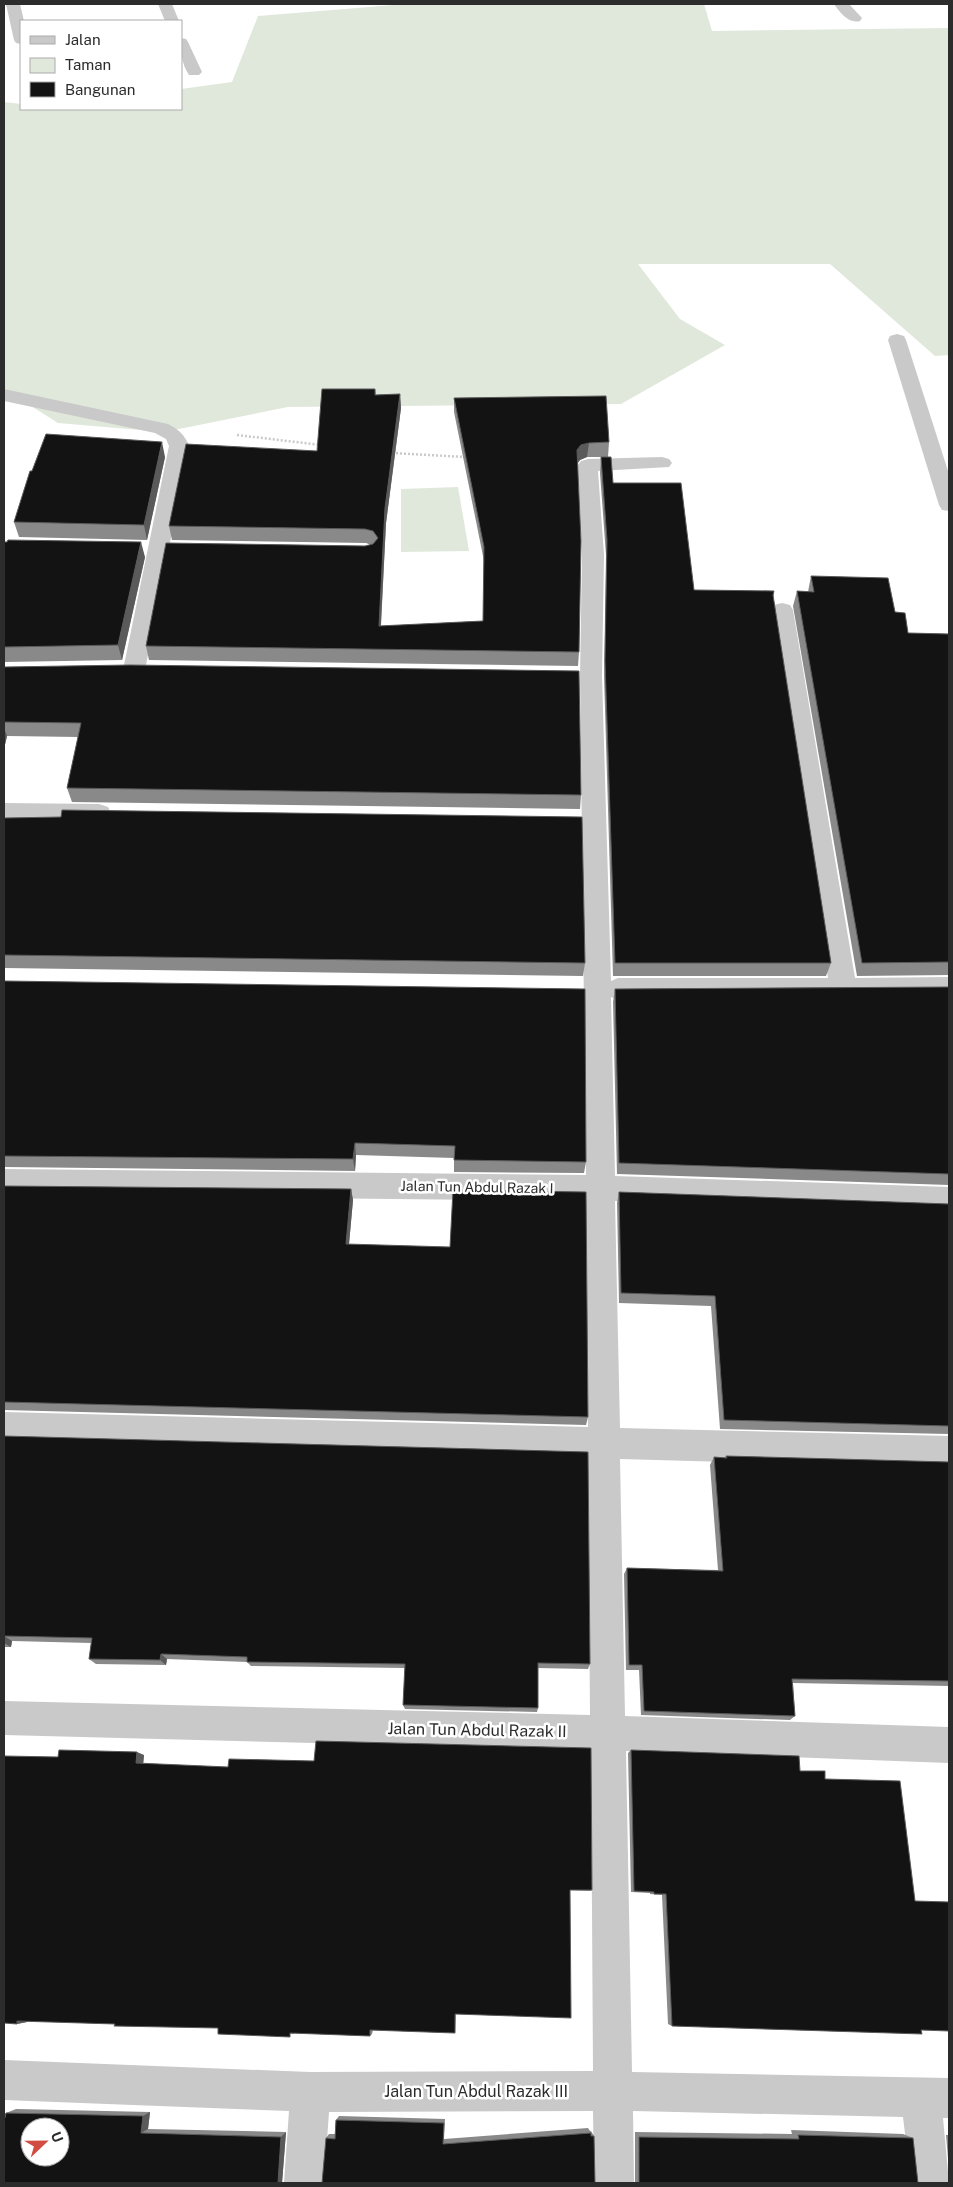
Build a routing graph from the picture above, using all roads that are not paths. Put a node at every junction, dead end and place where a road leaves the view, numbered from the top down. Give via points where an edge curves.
1 (13, 4) edge
2 (165, 4) edge
3 (841, 4) edge
4 (855, 18) dead end
5 (172, 20) edge
6 (20, 36) edge
7 (182, 44) edge
8 (194, 72) dead end
9 (897, 340) dead end
10 (4, 394) edge
11 (662, 463) dead end
12 (949, 505) edge
13 (782, 610) dead end
14 (135, 671) edge
15 (4, 812) edge
16 (124, 814) edge
17 (842, 987) junction
18 (949, 988) edge
19 (588, 989) junction
20 (4, 1182) edge
21 (600, 1188) junction
22 (949, 1200) edge
23 (4, 1427) edge
24 (604, 1444) junction
25 (949, 1452) edge
26 (4, 1718) edge
27 (609, 1733) junction
28 (949, 1745) edge
29 (4, 2080) edge
30 (612, 2091) junction
31 (310, 2092) junction
32 (935, 2098) edge
33 (304, 2183) edge
34 (614, 2183) edge
35 (931, 2183) edge

1 - 6 street
2 - 5 street
3 - 4 street
7 - 8 street
9 - 12 street
10 - 14 street via 161,428 177,438 179,446
11 - 19 street via 588,464 593,554 581,676
13 - 17 street
15 - 16 street
17 - 18 street
17 - 19 street
19 - 21 street
20 - 21 street, Jalan Tun Abdul Razak I
21 - 22 street, Jalan Tun Abdul Razak I
21 - 24 street
23 - 24 street
24 - 25 street
24 - 27 street
26 - 27 street, Jalan Tun Abdul Razak II
27 - 28 street, Jalan Tun Abdul Razak II
27 - 30 street
29 - 31 street, Jalan Tun Abdul Razak III
30 - 31 street, Jalan Tun Abdul Razak III
30 - 32 street, Jalan Tun Abdul Razak III
30 - 34 street
31 - 33 street
32 - 35 street

